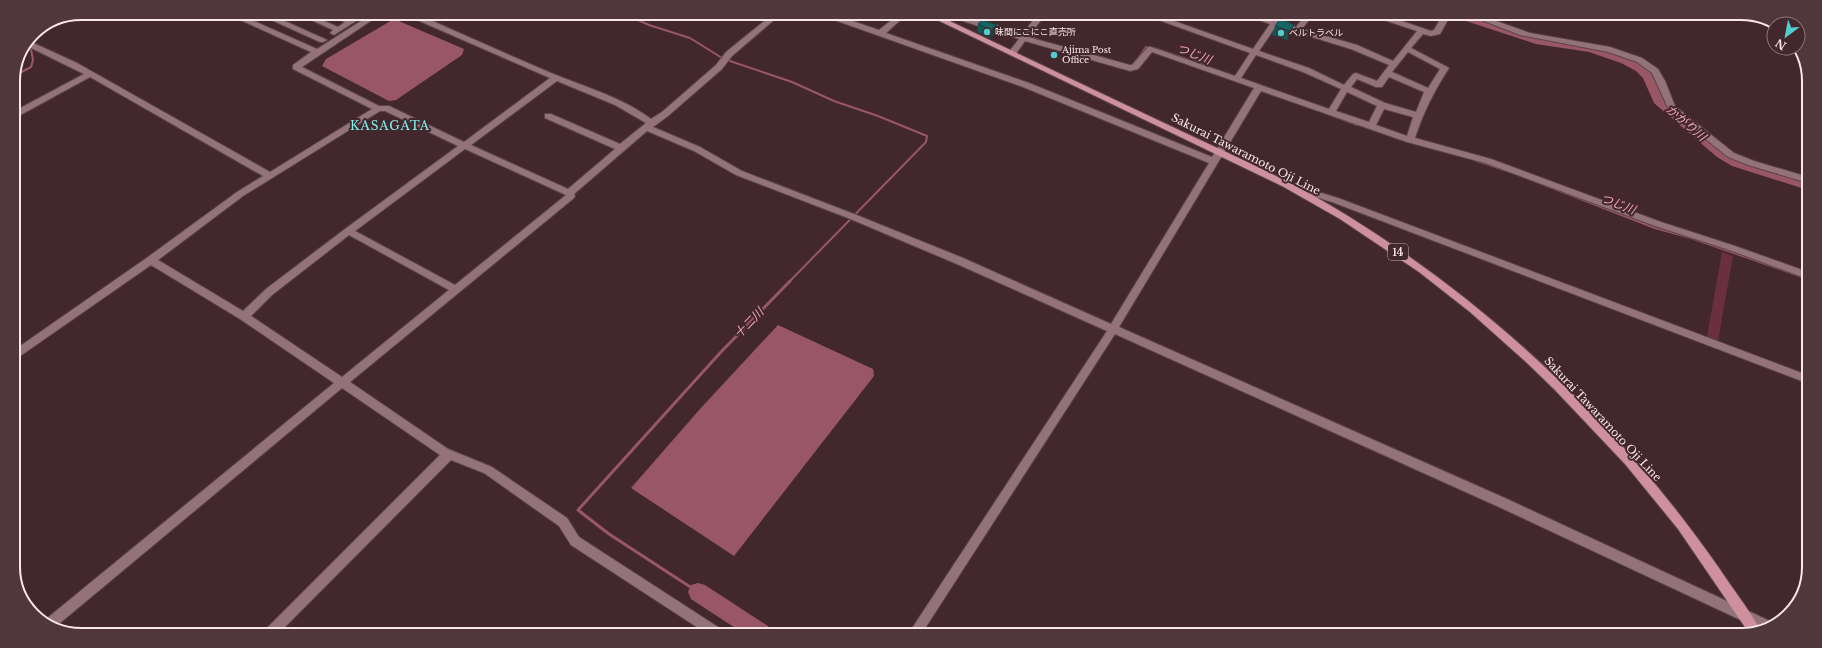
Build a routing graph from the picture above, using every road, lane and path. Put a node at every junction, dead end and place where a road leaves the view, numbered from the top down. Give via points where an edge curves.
1 (246, 20) edge
2 (276, 20) edge
3 (314, 20) edge
4 (346, 20) edge
5 (354, 20) edge
6 (366, 20) edge
7 (424, 20) edge
8 (771, 20) edge
9 (843, 20) edge
10 (896, 20) edge
11 (943, 20) edge
12 (971, 20) edge
13 (1037, 20) edge
14 (1164, 20) edge
15 (1262, 20) edge
16 (1276, 20) edge
17 (1306, 20) edge
18 (1392, 20) edge
19 (1444, 20) edge
20 (1487, 20) edge
21 (351, 22) junction
22 (1274, 24) junction
23 (338, 30) junction
24 (1298, 30) junction
25 (1421, 31) junction
26 (880, 33) junction
27 (1024, 38) junction
28 (323, 40) junction
29 (32, 45) edge
30 (1407, 49) junction
31 (313, 50) junction
32 (1254, 51) junction
33 (1012, 53) junction
34 (1393, 64) junction
35 (1387, 73) junction
36 (90, 74) junction
37 (556, 78) junction
38 (1236, 78) junction
39 (1259, 87) junction
40 (1346, 88) junction
41 (1428, 94) junction
42 (1382, 105) junction
43 (378, 109) junction
44 (20, 112) edge
45 (1331, 112) junction
46 (548, 116) dead end
47 (1418, 116) junction
48 (649, 126) junction
49 (1371, 126) junction
50 (1410, 140) junction
51 (464, 145) junction
52 (621, 148) junction
53 (1219, 152) junction
54 (1214, 161) junction
55 (269, 175) junction
56 (1802, 178) edge
57 (569, 193) junction
58 (1307, 196) junction
59 (348, 231) junction
60 (151, 260) junction
61 (1802, 274) edge
62 (456, 290) junction
63 (244, 316) junction
64 (1113, 329) junction
65 (20, 348) edge
66 (1802, 377) edge
67 (343, 383) junction
68 (449, 454) junction
69 (1743, 614) junction
70 (53, 621) edge
71 (1764, 624) edge
72 (1753, 627) edge
73 (275, 628) edge
74 (709, 628) edge
75 (918, 628) edge

1 - 31 street
2 - 28 street
3 - 23 street
4 - 21 street
5 - 21 street
6 - 31 street
7 - 37 street
8 - 48 street
9 - 26 street
10 - 26 street
11 - 33 main road, Sakurai Tawaramoto Oji Line / 14
12 - 27 street
13 - 27 street
14 - 32 street
15 - 22 street
16 - 22 street
17 - 24 street
18 - 25 street
19 - 25 street via 1435,34
20 - 56 street via 1527,34 1604,48 1651,67 1658,74 1672,108 1731,155
21 - 23 street
22 - 24 street
22 - 32 street
23 - 28 street
24 - 34 street via 1354,47
25 - 30 street
26 - 54 street via 1026,85
27 - 33 street
27 - 38 street via 1130,68 1135,67 1151,49
28 - 31 street
29 - 36 street
30 - 34 street
30 - 41 street via 1445,68
31 - 43 street via 296,67
32 - 38 street
32 - 40 street
33 - 53 main road, Sakurai Tawaramoto Oji Line / 14
34 - 35 street
35 - 40 street via 1379,85 1356,76
35 - 41 street via 1428,91
36 - 44 street
36 - 55 street
37 - 48 street via 604,97 645,118
37 - 51 street
38 - 39 street
39 - 45 street
39 - 53 street
40 - 42 street
40 - 45 street
41 - 47 street
42 - 47 street
42 - 49 street
43 - 51 street via 386,108
43 - 55 street
45 - 49 street
46 - 52 street
47 - 50 street
48 - 52 street
48 - 64 street via 739,173 960,261
49 - 50 street
50 - 61 street via 1488,161
51 - 57 street
51 - 59 street
52 - 57 street
53 - 54 street
53 - 58 main road, Sakurai Tawaramoto Oji Line / 14
54 - 64 street
55 - 60 street
57 - 62 street via 571,196
58 - 66 street via 1315,194 1341,202
58 - 69 main road, Sakurai Tawaramoto Oji Line / 14 via 1388,245 1427,273 1503,335 1558,386 1662,500
59 - 62 street
59 - 63 street via 269,292
60 - 63 street
60 - 65 street
62 - 67 street
63 - 67 street
64 - 69 street via 1496,500
64 - 75 street
67 - 68 street
67 - 70 street
68 - 73 street
68 - 74 street via 488,470 563,522 575,541
69 - 71 street
69 - 72 main road, Sakurai Tawaramoto Oji Line / 14

